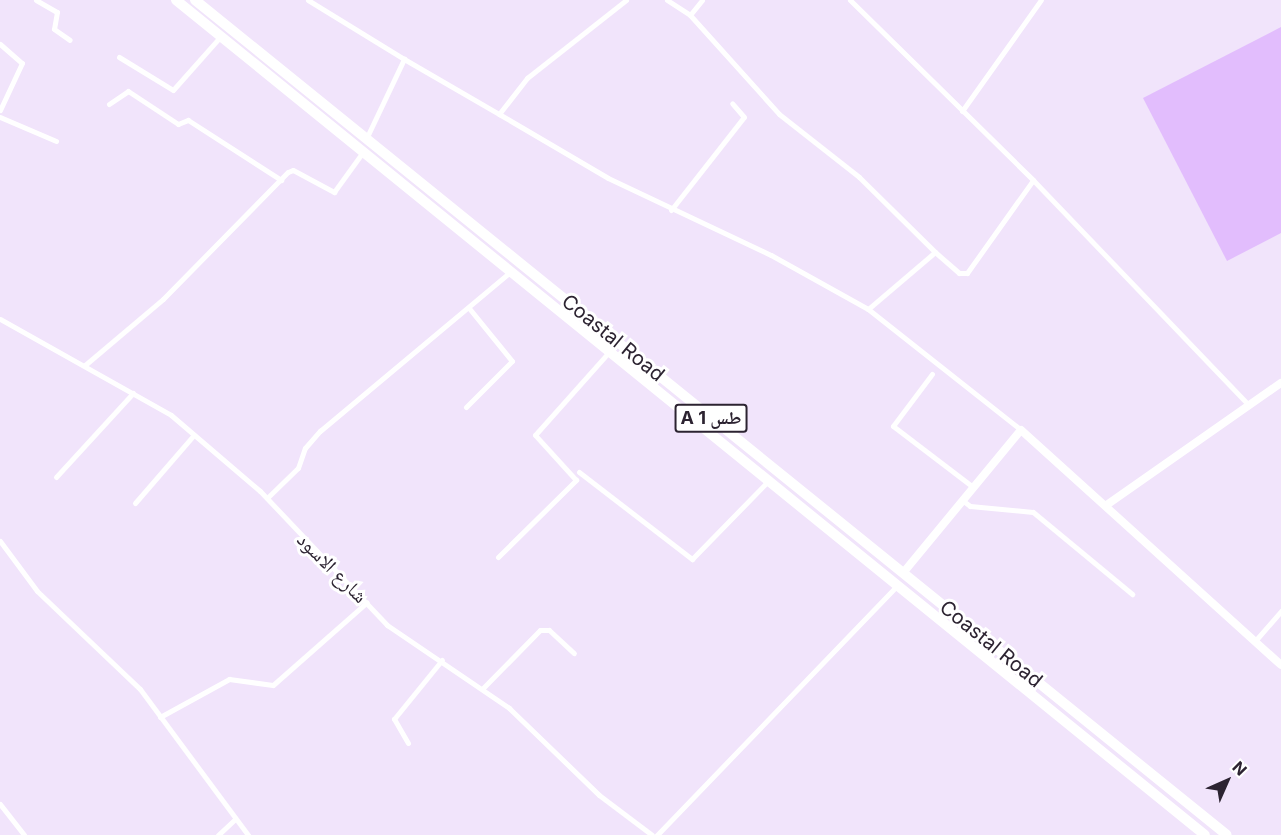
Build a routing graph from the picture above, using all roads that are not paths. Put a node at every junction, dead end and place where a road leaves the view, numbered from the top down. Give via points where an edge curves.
1 (36, 0) edge
2 (176, 0) edge
3 (195, 0) edge
4 (308, 0) edge
5 (626, 0) edge
6 (667, 0) edge
7 (702, 0) edge
8 (850, 0) edge
9 (1041, 0) edge
10 (690, 15) junction
11 (220, 37) junction
12 (70, 40) dead end
13 (0, 44) edge
14 (119, 57) dead end
15 (404, 59) junction
16 (732, 103) dead end
17 (108, 104) dead end
18 (0, 110) edge
19 (962, 111) junction
20 (499, 114) junction
21 (0, 117) edge
22 (366, 139) junction
23 (56, 141) dead end
24 (364, 150) junction
25 (281, 180) junction
26 (1033, 180) junction
27 (671, 210) junction
28 (935, 252) junction
29 (510, 272) junction
30 (469, 308) junction
31 (868, 309) junction
32 (0, 319) edge
33 (609, 351) junction
34 (86, 365) junction
35 (646, 365) junction
36 (638, 374) junction
37 (932, 374) dead end
38 (1281, 382) edge
39 (133, 393) junction
40 (1249, 405) junction
41 (466, 407) dead end
42 (1021, 430) junction
43 (193, 436) junction
44 (579, 472) dead end
45 (56, 477) dead end
46 (768, 481) junction
47 (973, 487) junction
48 (267, 498) junction
49 (962, 500) junction
50 (135, 503) dead end
51 (1108, 504) junction
52 (0, 541) edge
53 (498, 557) dead end
54 (903, 573) junction
55 (898, 585) junction
56 (1132, 594) dead end
57 (367, 603) junction
58 (1281, 611) edge
59 (1255, 641) junction
60 (574, 653) dead end
61 (442, 660) junction
62 (1281, 665) edge
63 (483, 688) junction
64 (160, 717) junction
65 (408, 743) dead end
66 (0, 804) edge
67 (234, 820) junction
68 (24, 835) edge
69 (218, 835) edge
70 (248, 835) edge
71 (652, 835) edge
72 (657, 835) edge
73 (1205, 835) edge
74 (1227, 835) edge

1 - 12 street via 57,12 54,29
2 - 11 highway, Coastal Road
3 - 22 highway, Coastal Road / A 1 طس
4 - 15 street
5 - 20 street via 527,78
6 - 10 street
7 - 10 street
8 - 19 street
9 - 19 street
10 - 28 street via 779,114 859,177
11 - 14 street via 173,90
11 - 24 highway, Coastal Road
13 - 18 street via 22,63
15 - 20 street
15 - 22 street
16 - 27 street via 742,119
17 - 25 street via 128,91 178,124 188,120
19 - 26 street
20 - 27 street
21 - 23 street
22 - 35 highway, Coastal Road / A 1 طس
24 - 25 street via 334,192 293,170
24 - 29 highway, Coastal Road
25 - 34 street via 163,299
26 - 28 street via 967,273 959,273
26 - 40 street
27 - 31 street via 771,255
28 - 31 street
29 - 30 street
29 - 33 highway, Coastal Road
30 - 41 street via 512,361
30 - 48 street via 320,430 305,448 298,468
31 - 42 street
32 - 34 street, شارع الاسود
33 - 36 highway, Coastal Road
33 - 53 street via 535,435 576,480
34 - 39 street, شارع الاسود
35 - 36 highway
35 - 54 highway, Coastal Road / A 1 طس
36 - 46 highway, Coastal Road
37 - 47 street via 893,426
38 - 40 street
39 - 43 street, شارع الاسود
39 - 45 street
40 - 51 street
42 - 47 street
42 - 51 street
43 - 48 street, شارع الاسود
43 - 50 street
44 - 46 street via 692,559
46 - 55 highway, Coastal Road
47 - 49 street
48 - 57 street, شارع الاسود
49 - 54 street
49 - 56 street via 1033,512
51 - 59 street
52 - 64 street via 37,591 134,684
54 - 74 highway, Coastal Road / A 1 طس
55 - 72 street
55 - 73 highway, Coastal Road
57 - 61 street, شارع الاسود via 399,634
57 - 64 street via 273,686 229,680
58 - 59 street
59 - 62 street
60 - 63 street via 549,630 540,630
61 - 63 street, شارع الاسود
61 - 65 street via 394,719
63 - 71 street, شارع الاسود
64 - 67 street
66 - 68 street
67 - 69 street
67 - 70 street

